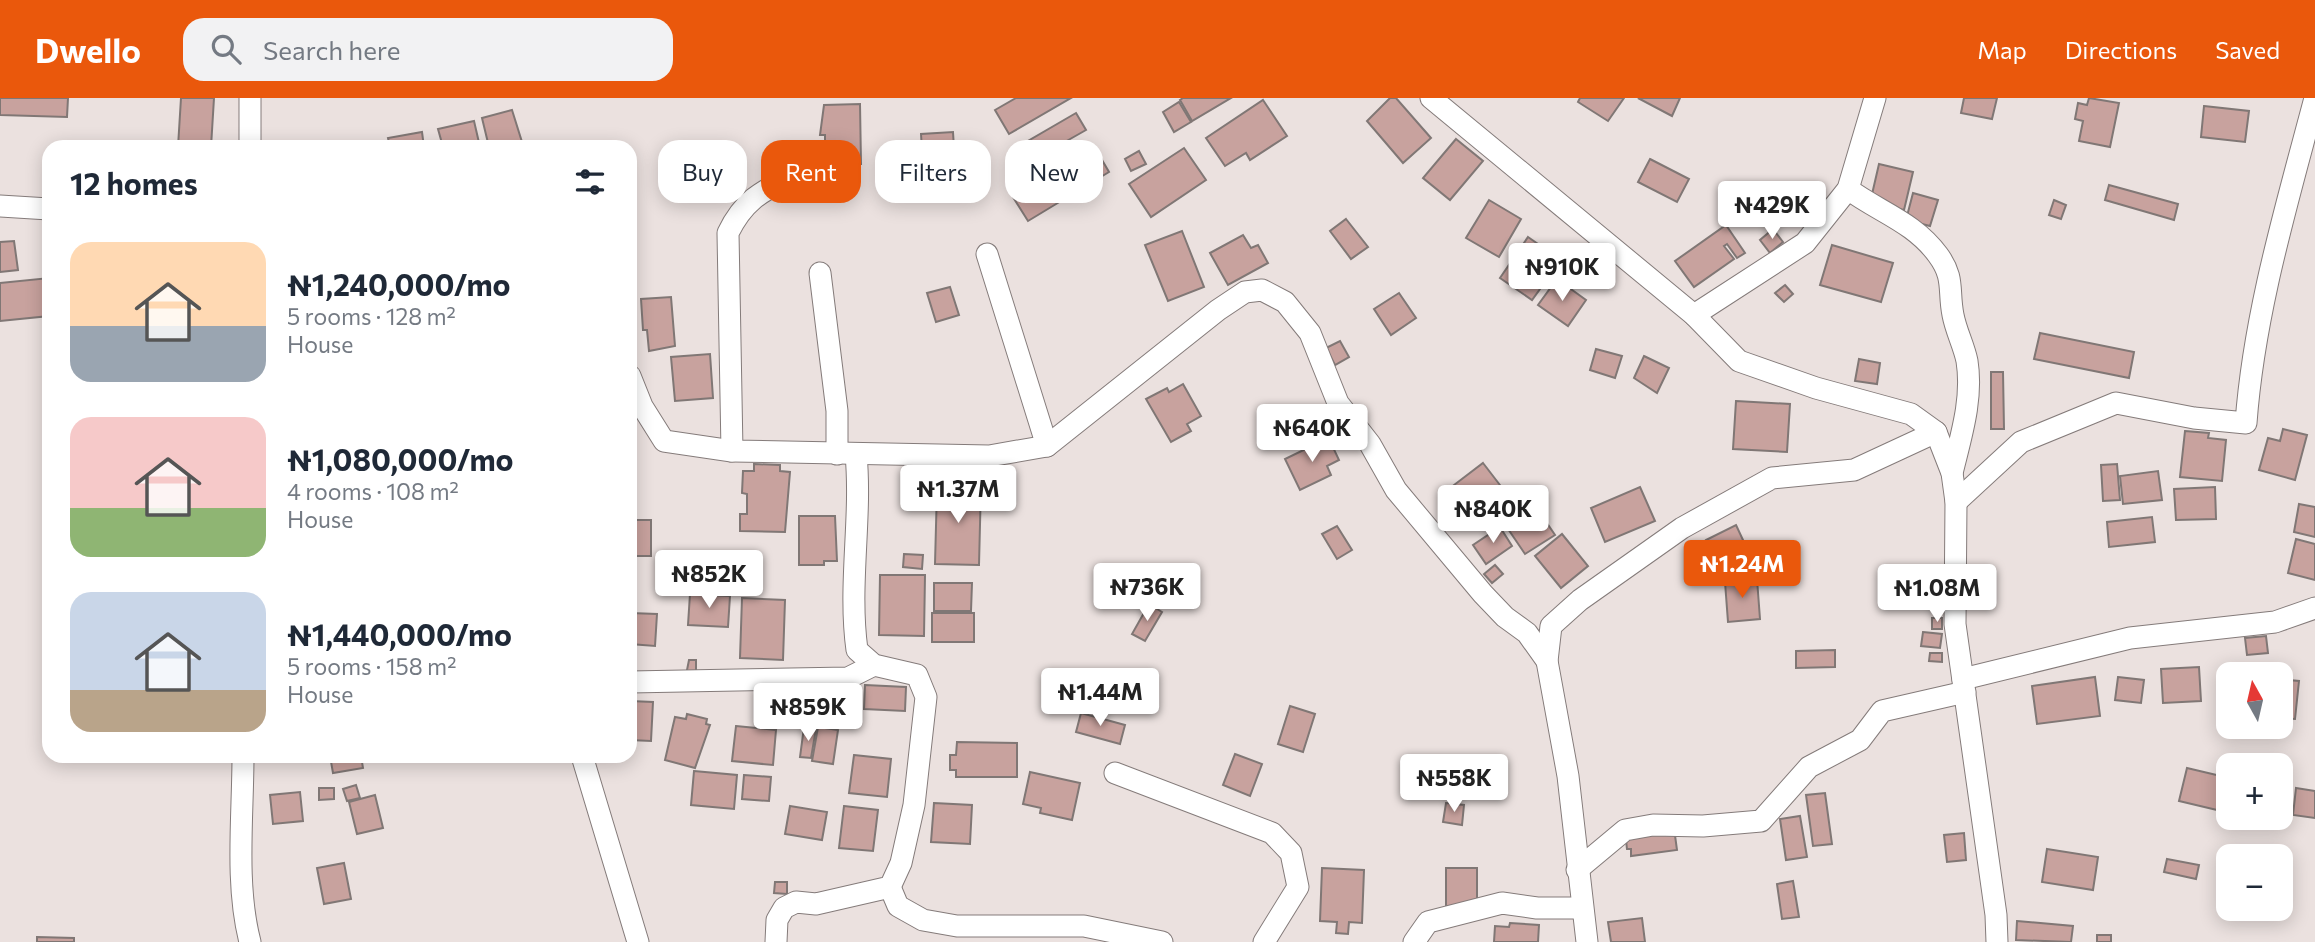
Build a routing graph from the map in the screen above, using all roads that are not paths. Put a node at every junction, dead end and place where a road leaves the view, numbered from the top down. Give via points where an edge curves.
1 (250, 98) edge
2 (1431, 98) edge
3 (1875, 98) edge
4 (2315, 98) edge
5 (250, 140) edge
6 (1848, 189) junction
7 (761, 193) edge
8 (0, 206) edge
9 (42, 209) edge
10 (987, 254) dead end
11 (820, 273) dead end
12 (1694, 315) junction
13 (637, 394) edge
14 (1936, 432) junction
15 (1047, 446) junction
16 (732, 451) junction
17 (846, 454) junction
18 (1952, 472) junction
19 (1956, 502) junction
20 (2315, 608) edge
21 (1547, 661) junction
22 (874, 665) junction
23 (637, 682) edge
24 (1964, 686) junction
25 (243, 763) edge
26 (584, 763) edge
27 (1115, 773) dead end
28 (1577, 870) junction
29 (890, 887) junction
30 (1582, 908) junction
31 (250, 942) edge
32 (638, 942) edge
33 (776, 942) edge
34 (1162, 942) edge
35 (1264, 942) edge
36 (1414, 942) edge
37 (1587, 942) edge
38 (1997, 942) edge

1 - 5 street
2 - 12 street
3 - 6 street
4 - 19 street via 2281,226 2250,380 2246,423 2116,403 2021,442
6 - 12 street via 1805,243
6 - 18 street via 1867,204 1898,216 1939,256 1952,281 1953,317 1970,385
7 - 16 street via 740,209 728,233
8 - 9 street
10 - 15 street
11 - 17 street
12 - 14 street via 1739,360 1816,388 1911,414
13 - 16 street via 664,441
14 - 18 street
14 - 21 street via 1854,470 1772,478 1682,528 1551,626
15 - 17 street via 989,456
15 - 21 street via 1218,310 1245,292 1270,292 1285,302 1310,333 1338,403 1370,444 1396,490 1483,594 1527,633
16 - 17 street
17 - 22 street via 859,492 857,650
18 - 19 street
19 - 24 street via 1955,624
20 - 24 street via 2275,622 2130,638
21 - 28 street via 1568,776
22 - 23 street via 848,678
22 - 29 street via 917,675 926,697 914,805 901,863
24 - 28 street via 1882,711 1860,740 1810,767 1761,821 1625,830
24 - 38 street
25 - 31 street via 243,869
26 - 32 street
27 - 35 street via 1272,833 1291,853 1298,887
28 - 30 street
29 - 33 street via 816,904 796,902 784,908 777,920
29 - 34 street via 898,906 923,920 957,926 1084,926
30 - 36 street via 1502,903 1428,922
30 - 37 street

